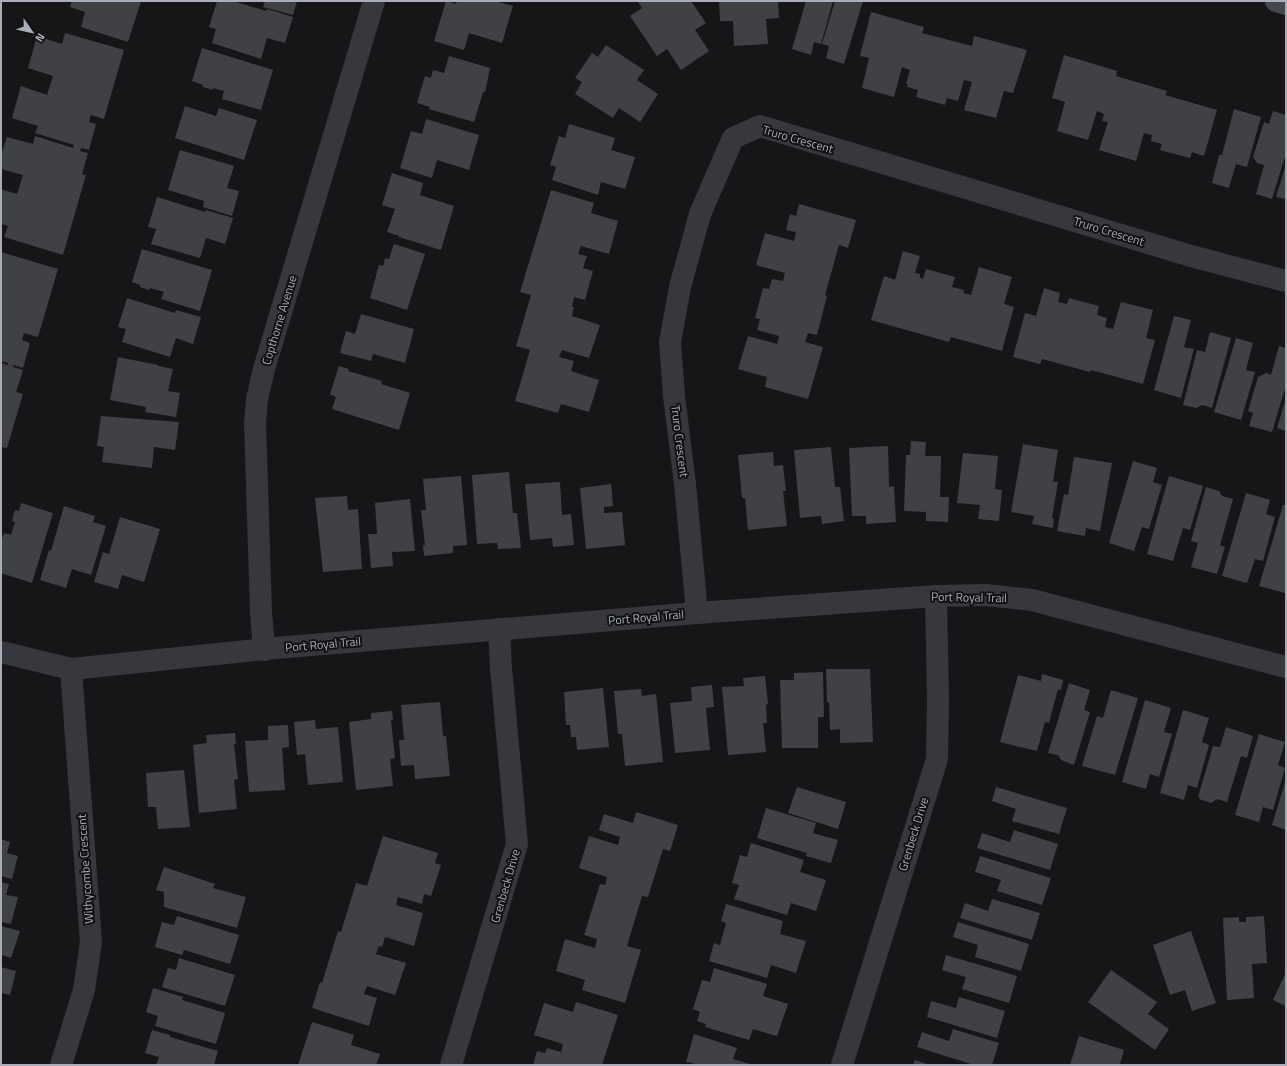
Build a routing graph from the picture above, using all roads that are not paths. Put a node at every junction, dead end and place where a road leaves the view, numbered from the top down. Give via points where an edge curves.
1 (374, 1) edge
2 (1276, 1) edge
3 (1286, 4) edge
4 (1286, 281) edge
5 (936, 596) junction
6 (698, 613) junction
7 (499, 629) junction
8 (264, 650) junction
9 (1, 652) edge
10 (1286, 667) edge
11 (71, 669) junction
12 (62, 1065) edge
13 (451, 1065) edge
14 (842, 1065) edge

1 - 8 street, Copthorne Avenue via 257,399 255,423
2 - 3 main road
4 - 6 street, Truro Crescent via 1210,261 760,126 733,138 700,214 680,287 670,342
5 - 6 street, Port Royal Trail
5 - 10 street, Port Royal Trail via 986,595 1032,600
5 - 14 street, Grenbeck Drive via 937,759
6 - 7 street, Port Royal Trail
7 - 8 street, Port Royal Trail
7 - 13 street, Grenbeck Drive via 517,844
8 - 11 street, Port Royal Trail
9 - 11 street, Port Royal Trail
11 - 12 street, Withycombe Crescent via 91,942 84,990

